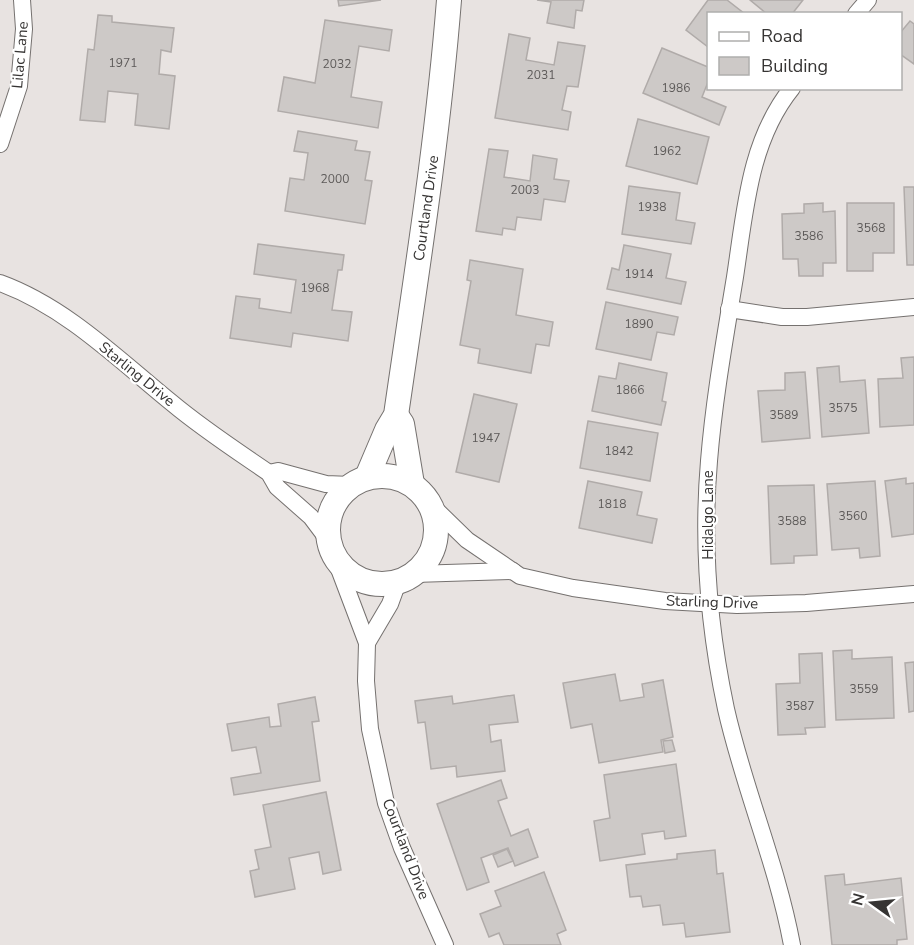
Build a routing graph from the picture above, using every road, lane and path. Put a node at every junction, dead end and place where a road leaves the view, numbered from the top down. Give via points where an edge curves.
1 (22, 0) edge
2 (449, 0) edge
3 (868, 0) edge
4 (858, 12) edge
5 (791, 90) edge
6 (0, 144) edge
7 (0, 284) edge
8 (914, 307) edge
9 (729, 309) junction
10 (396, 415) junction
11 (269, 473) junction
12 (359, 481) junction
13 (412, 484) junction
14 (428, 502) junction
15 (331, 547) junction
16 (514, 571) junction
17 (406, 578) junction
18 (914, 594) edge
19 (711, 604) junction
20 (367, 643) junction
21 (445, 945) edge
22 (792, 945) edge

1 - 6 street, Lilac Lane via 19,86
2 - 10 street, Courtland Drive via 430,181
3 - 4 street
5 - 9 street, Hidalgo Lane via 771,122 755,162
7 - 11 street, Starling Drive via 59,313 174,405
8 - 9 street via 790,317
9 - 19 street, Hidalgo Lane via 709,464
10 - 12 street, Courtland Drive
10 - 13 street, Courtland Drive via 402,424
11 - 12 street, Starling Drive via 278,471 326,484
11 - 15 street, Starling Drive via 277,487 311,517
12 - 13 street via 382,475
12 - 15 street via 339,496 331,509
13 - 14 street
14 - 16 street, Starling Drive via 466,540
14 - 17 street via 435,516 433,548 425,562
15 - 17 street via 341,566 367,583
15 - 20 street, Courtland Drive
16 - 17 street, Starling Drive
16 - 19 street, Starling Drive via 520,576 591,591
17 - 20 street
18 - 19 street, Starling Drive via 789,604
19 - 22 street, Hidalgo Lane via 730,723 777,879
20 - 21 street, Courtland Drive via 368,700 379,776 402,848

